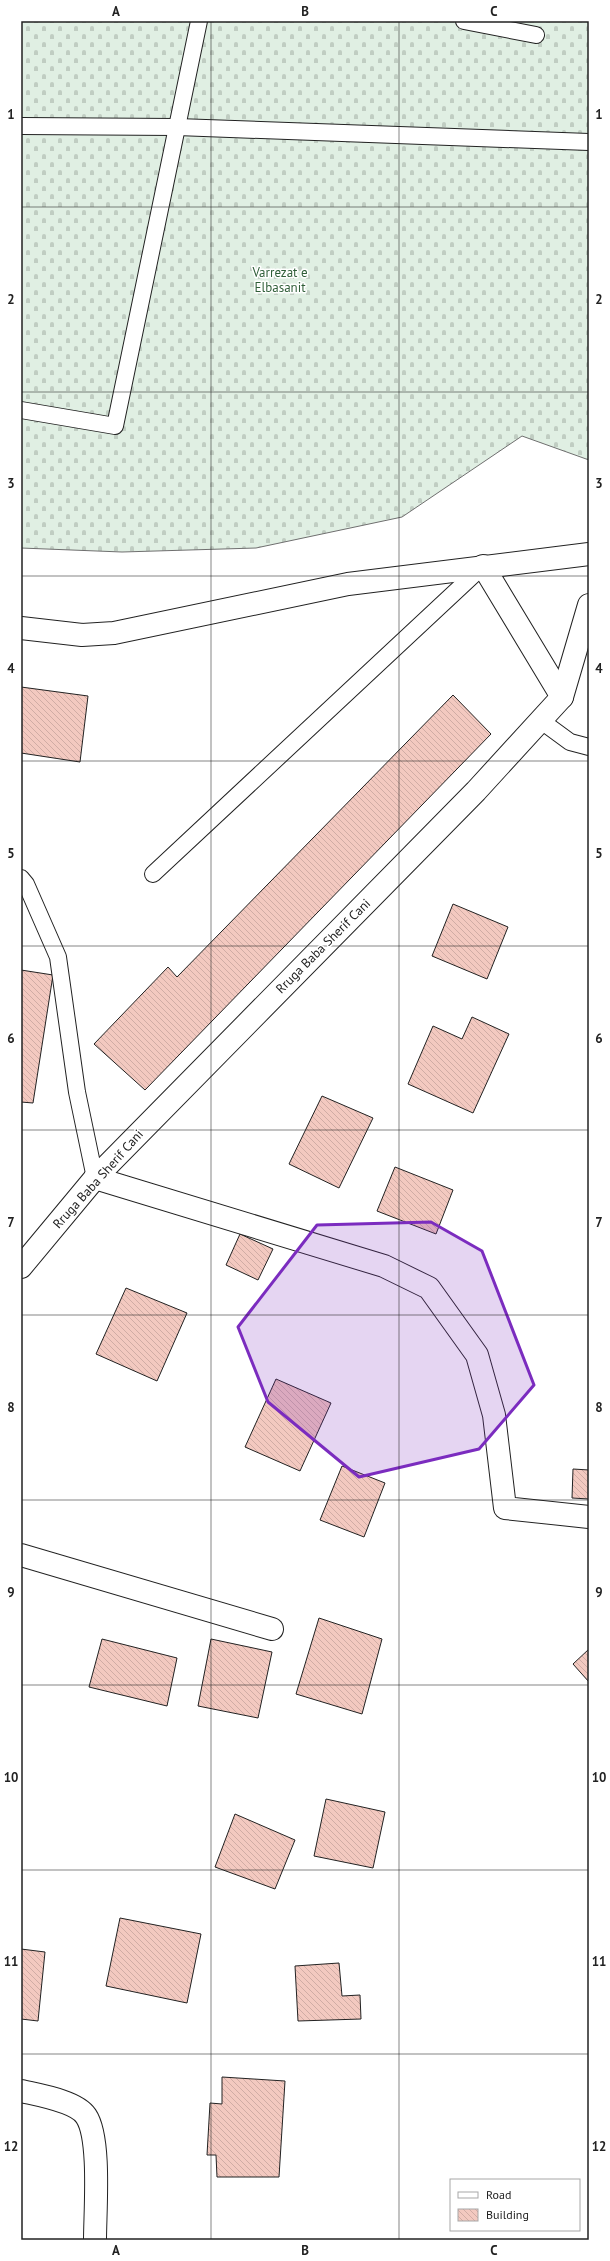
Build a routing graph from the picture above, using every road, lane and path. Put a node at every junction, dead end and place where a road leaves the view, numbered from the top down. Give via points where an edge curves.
1 (199, 21) edge
2 (464, 21) edge
3 (536, 35) dead end
4 (21, 126) edge
5 (177, 127) junction
6 (589, 142) edge
7 (21, 410) edge
8 (589, 554) edge
9 (483, 566) junction
10 (589, 605) edge
11 (21, 628) edge
12 (562, 697) junction
13 (540, 720) junction
14 (589, 747) edge
15 (153, 874) dead end
16 (21, 878) edge
17 (95, 1178) junction
18 (21, 1267) edge
19 (589, 1517) edge
20 (21, 1555) edge
21 (272, 1629) dead end
22 (21, 2091) edge
23 (95, 2240) edge

1 - 5 lane
2 - 3 lane
4 - 5 lane
5 - 6 lane
5 - 7 lane via 115,426
8 - 9 street
9 - 11 street via 348,584 114,633 82,636
9 - 12 street
9 - 15 lane
10 - 12 street, Rruga Baba Sherif Cani
12 - 13 street, Rruga Baba Sherif Cani
13 - 14 lane via 570,742
13 - 17 street, Rruga Baba Sherif Cani via 476,791
16 - 17 lane via 58,957 77,1092
17 - 18 street, Rruga Baba Sherif Cani
17 - 19 street via 384,1266 429,1288 477,1355 494,1415 505,1508
20 - 21 street
22 - 23 street via 63,2101 85,2115 94,2139

